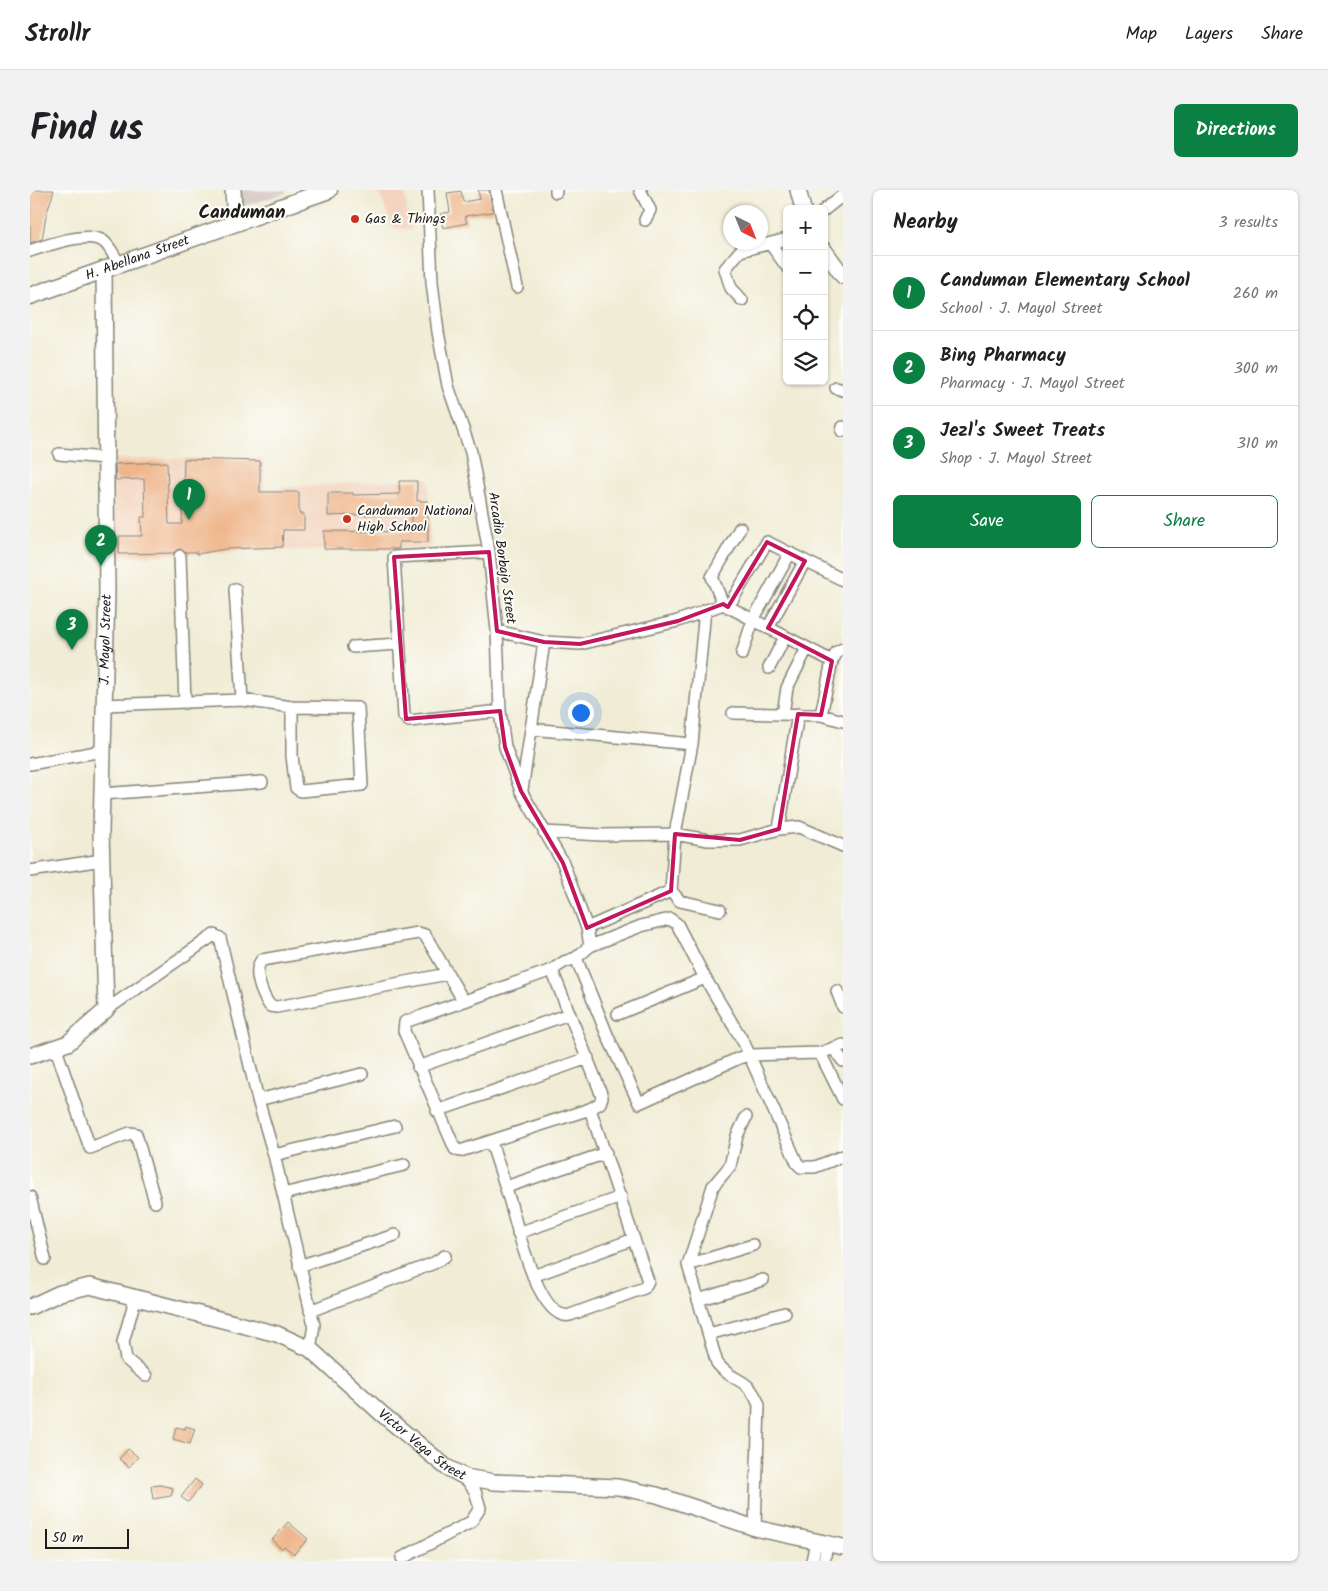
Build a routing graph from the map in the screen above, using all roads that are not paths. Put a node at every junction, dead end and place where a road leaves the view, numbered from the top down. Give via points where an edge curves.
1 (233, 190) edge
2 (329, 190) edge
3 (428, 190) edge
4 (496, 190) edge
5 (640, 190) edge
6 (798, 190) edge
7 (843, 195) edge
8 (802, 205) edge
9 (828, 207) edge
10 (645, 220) dead end
11 (235, 223) junction
12 (783, 240) edge
13 (771, 245) junction
14 (30, 250) edge
15 (828, 255) edge
16 (783, 262) edge
17 (112, 266) junction
18 (843, 276) edge
19 (517, 287) dead end
20 (30, 296) edge
21 (742, 300) dead end
22 (59, 454) dead end
23 (105, 458) junction
24 (740, 528) dead end
25 (489, 552) junction
26 (790, 553) junction
27 (180, 556) dead end
28 (806, 561) junction
29 (843, 580) edge
30 (235, 589) dead end
31 (725, 606) junction
32 (705, 610) junction
33 (753, 620) junction
34 (768, 628) junction
35 (497, 631) junction
36 (785, 636) junction
37 (544, 642) junction
38 (399, 644) junction
39 (353, 647) dead end
40 (807, 648) junction
41 (843, 649) edge
42 (742, 654) dead end
43 (832, 661) junction
44 (769, 668) dead end
45 (242, 700) junction
46 (185, 703) junction
47 (103, 705) junction
48 (292, 707) junction
49 (500, 711) junction
50 (733, 713) dead end
51 (783, 714) junction
52 (798, 714) junction
53 (821, 715) junction
54 (843, 721) edge
55 (531, 729) junction
56 (692, 744) junction
57 (102, 751) junction
58 (30, 764) edge
59 (262, 782) dead end
60 (521, 791) junction
61 (102, 794) junction
62 (778, 829) junction
63 (544, 832) junction
64 (675, 834) junction
65 (843, 846) edge
66 (102, 860) junction
67 (30, 871) edge
68 (671, 891) junction
69 (720, 910) dead end
70 (587, 928) junction
71 (590, 946) junction
72 (564, 964) junction
73 (447, 974) junction
74 (705, 978) junction
75 (837, 991) dead end
76 (463, 1000) junction
77 (843, 1006) edge
78 (106, 1010) junction
79 (570, 1014) junction
80 (618, 1014) dead end
81 (838, 1047) edge
82 (56, 1049) junction
83 (820, 1053) junction
84 (749, 1055) junction
85 (30, 1056) edge
86 (588, 1058) junction
87 (843, 1062) edge
88 (418, 1067) junction
89 (362, 1074) dead end
90 (843, 1099) edge
91 (258, 1100) junction
92 (590, 1109) junction
93 (437, 1111) junction
94 (746, 1117) dead end
95 (395, 1126) dead end
96 (490, 1142) junction
97 (606, 1153) junction
98 (274, 1155) junction
99 (843, 1156) edge
100 (404, 1165) dead end
101 (506, 1187) junction
102 (283, 1194) junction
103 (30, 1197) edge
104 (621, 1197) junction
105 (155, 1202) dead end
106 (518, 1232) junction
107 (395, 1235) dead end
108 (634, 1239) junction
109 (753, 1244) dead end
110 (445, 1256) dead end
111 (44, 1259) dead end
112 (688, 1265) junction
113 (300, 1266) junction
114 (533, 1276) junction
115 (763, 1280) dead end
116 (136, 1296) junction
117 (698, 1300) junction
118 (30, 1307) edge
119 (310, 1311) junction
120 (785, 1313) dead end
121 (709, 1334) junction
122 (310, 1349) junction
123 (146, 1376) dead end
124 (465, 1477) junction
125 (755, 1528) junction
126 (821, 1543) junction
127 (843, 1547) edge
128 (402, 1558) dead end
129 (812, 1561) edge
130 (824, 1561) edge

1 - 11 street
2 - 11 main road, H. Abellana Street
3 - 25 street, Arcadio Borbajo Street via 438,332 448,386 471,452
4 - 19 street
5 - 10 street via 650,210
6 - 8 street
7 - 9 street
11 - 17 main road, H. Abellana Street
12 - 13 street
13 - 16 street
13 - 21 street via 740,251 725,269 730,288
14 - 17 street via 93,238 109,247
15 - 18 street
17 - 20 main road, H. Abellana Street
17 - 23 street, J. Mayol Street
22 - 23 street
23 - 47 street, J. Mayol Street
24 - 31 street via 712,577
25 - 35 street, Arcadio Borbajo Street
25 - 38 street via 394,557
26 - 28 street
26 - 31 street via 767,542
26 - 33 street
27 - 46 street
28 - 29 street
28 - 34 street
30 - 45 street
31 - 32 street
31 - 33 street
32 - 37 street via 678,621 580,644
32 - 56 street
33 - 34 street
33 - 42 street
34 - 36 street
35 - 37 street
35 - 49 street, Arcadio Borbajo Street
36 - 40 street
36 - 44 street
37 - 55 street
38 - 39 street
38 - 49 street via 406,719 409,721
40 - 43 street
40 - 51 street via 786,688
41 - 43 street
43 - 53 street
45 - 46 street
45 - 48 street
46 - 47 street
47 - 57 street, J. Mayol Street
48 - 48 street via 358,708 362,785 301,791 296,788
49 - 60 street, Arcadio Borbajo Street via 505,747
50 - 51 street
51 - 52 street
52 - 53 street
52 - 62 street
53 - 54 street
55 - 56 street
55 - 60 street
56 - 64 street
57 - 58 street
57 - 61 street, J. Mayol Street
59 - 61 street
60 - 63 street, Arcadio Borbajo Street
61 - 66 street, J. Mayol Street
62 - 64 street via 740,840 708,840
62 - 65 street via 799,827
63 - 64 street
63 - 70 street, Arcadio Borbajo Street via 564,863
64 - 68 street
66 - 67 street
66 - 78 street, J. Mayol Street
68 - 69 street via 680,901
68 - 70 street
70 - 71 street, Arcadio Borbajo Street
71 - 72 street
71 - 74 street via 641,926 670,919 677,924
72 - 76 street
72 - 79 street
72 - 84 street via 608,1037 639,1103
73 - 73 street via 277,1007 270,1006 265,1000 258,964 262,960 411,933 424,935
73 - 76 street
74 - 80 street
74 - 84 street
75 - 77 street
76 - 88 street via 406,1022 404,1031
78 - 82 street via 76,1037
78 - 91 street via 216,935 220,938
79 - 86 street
79 - 88 street
81 - 83 street
81 - 87 street
82 - 85 street
82 - 105 street via 90,1148 130,1133 136,1134
83 - 84 street
83 - 90 street
84 - 99 street via 801,1167 815,1166
86 - 92 street via 602,1097 600,1103
86 - 93 street
88 - 93 street
89 - 91 street
91 - 98 street
92 - 96 street
92 - 97 street
93 - 96 street via 455,1148 460,1151
94 - 112 street via 737,1136 730,1166 713,1186
95 - 98 street
96 - 101 street
97 - 101 street
97 - 104 street
98 - 102 street
100 - 102 street
101 - 106 street
102 - 113 street
103 - 111 street
104 - 106 street
104 - 108 street
106 - 114 street
107 - 113 street
108 - 114 street
108 - 114 street via 648,1281 644,1288 566,1316 555,1311
109 - 112 street
110 - 119 street
112 - 117 street
113 - 119 street
115 - 117 street
116 - 118 street, Victor Vega Street via 90,1286 60,1293
116 - 122 street, Victor Vega Street via 277,1334
116 - 123 street via 122,1342 126,1360
117 - 121 street
119 - 122 street via 314,1325
120 - 121 street
121 - 125 street via 717,1363 724,1372 747,1383 760,1405
122 - 124 street, Victor Vega Street via 446,1467
124 - 125 street, Victor Vega Street via 494,1482 618,1487 657,1495
124 - 128 street via 475,1491 480,1508 471,1522
125 - 126 street, Victor Vega Street
126 - 127 street, Victor Vega Street
126 - 129 street
126 - 130 street

